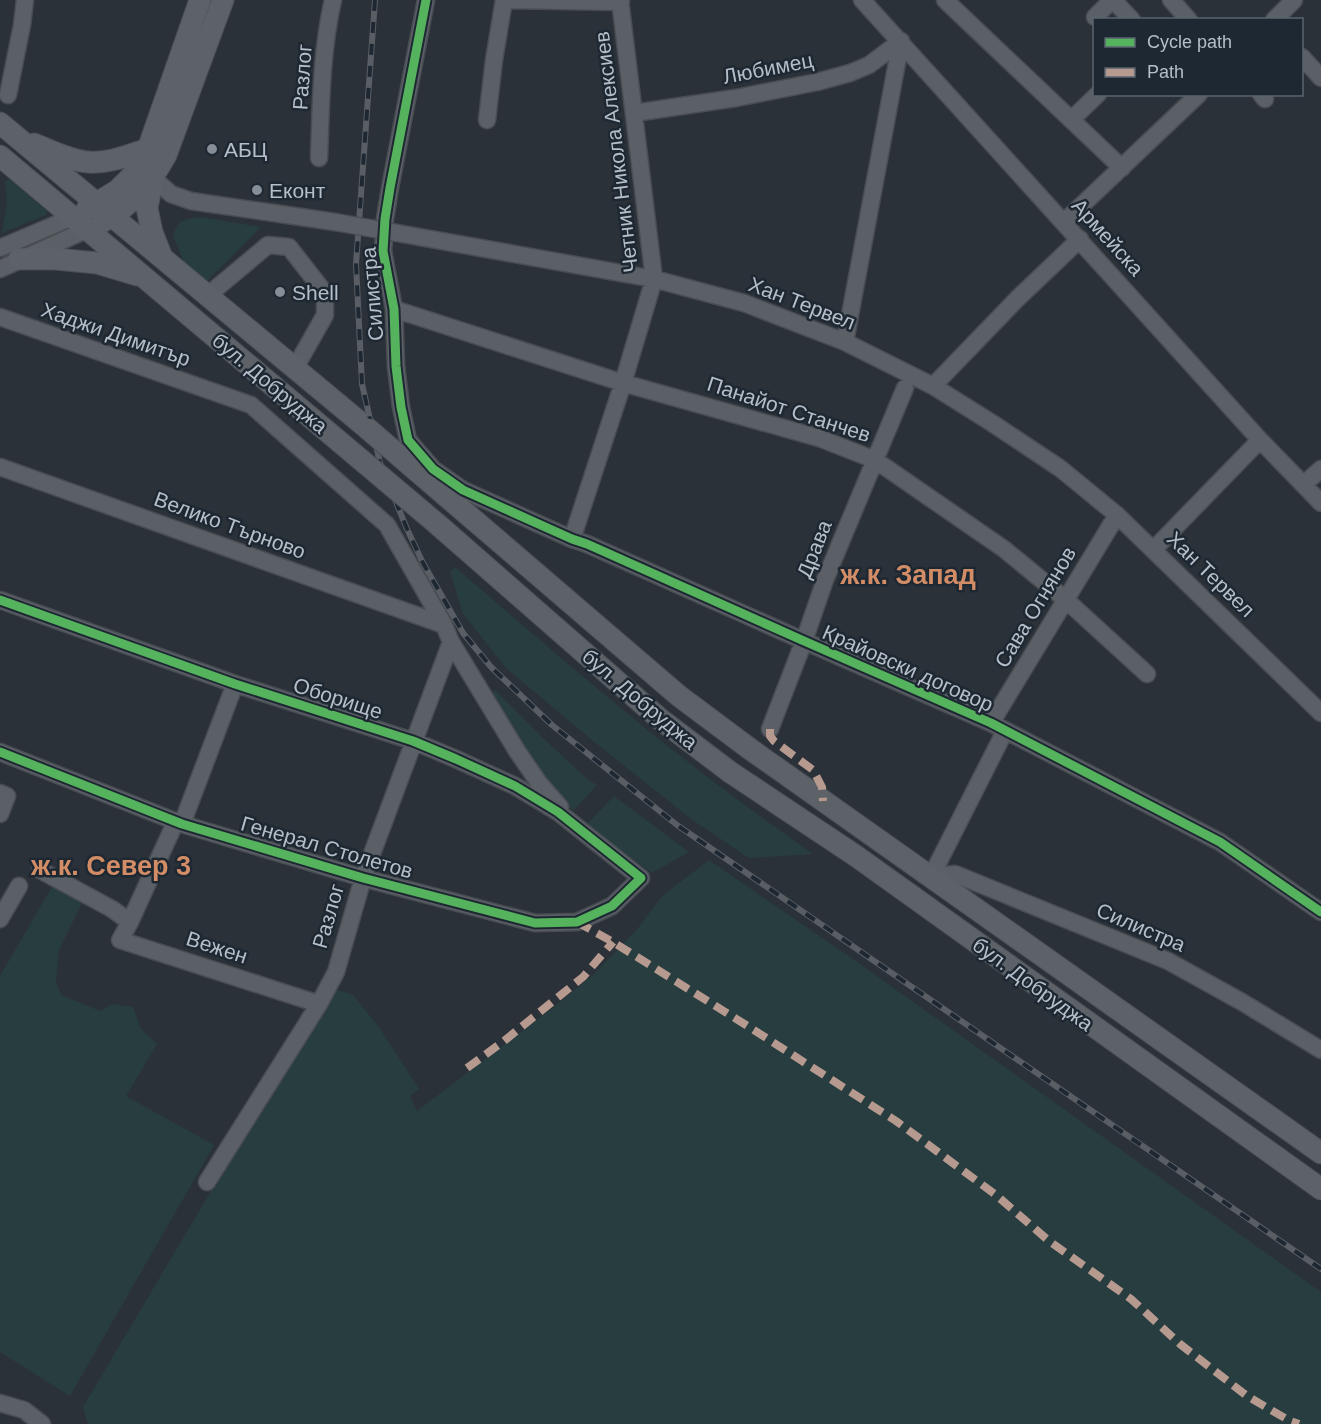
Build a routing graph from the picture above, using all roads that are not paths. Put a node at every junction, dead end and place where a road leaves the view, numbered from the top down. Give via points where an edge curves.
1 (25, 0) edge
2 (200, 0) edge
3 (223, 0) edge
4 (333, 0) edge
5 (426, 0) edge
6 (504, 0) edge
7 (510, 0) edge
8 (862, 0) edge
9 (945, 0) edge
10 (1113, 0) edge
11 (1171, 0) edge
12 (1294, 0) edge
13 (621, 1) edge
14 (1095, 17) dead end
15 (1130, 18) edge
16 (1184, 18) edge
17 (1276, 18) edge
18 (901, 41) junction
19 (1303, 58) edge
20 (1321, 78) edge
21 (8, 95) dead end
22 (1096, 96) edge
23 (1197, 96) edge
24 (634, 113) junction
25 (487, 120) dead end
26 (1071, 120) junction
27 (7, 129) edge
28 (148, 149) junction
29 (0, 156) edge
30 (319, 158) dead end
31 (1122, 168) junction
32 (153, 178) junction
33 (105, 210) junction
34 (1064, 222) junction
35 (81, 223) junction
36 (1080, 239) junction
37 (0, 248) edge
38 (20, 259) junction
39 (162, 259) junction
40 (0, 269) edge
41 (145, 277) junction
42 (654, 279) junction
43 (207, 296) junction
44 (394, 309) junction
45 (0, 317) edge
46 (845, 342) junction
47 (275, 352) junction
48 (295, 368) junction
49 (257, 372) junction
50 (623, 383) junction
51 (933, 386) junction
52 (905, 388) dead end
53 (1260, 440) junction
54 (875, 460) junction
55 (0, 467) edge
56 (1321, 469) edge
57 (1304, 484) junction
58 (455, 493) junction
59 (1321, 503) edge
60 (1117, 515) junction
61 (572, 539) junction
62 (1154, 549) junction
63 (1066, 600) junction
64 (2, 605) edge
65 (444, 625) junction
66 (804, 641) junction
67 (451, 642) junction
68 (1147, 674) dead end
69 (235, 684) junction
70 (1321, 713) edge
71 (998, 727) junction
72 (770, 729) dead end
73 (413, 741) junction
74 (0, 752) edge
75 (0, 793) edge
76 (0, 814) edge
77 (179, 823) junction
78 (578, 828) junction
79 (40, 870) dead end
80 (931, 877) junction
81 (363, 878) junction
82 (641, 878) joint
83 (19, 886) dead end
84 (1321, 912) edge
85 (0, 919) edge
86 (130, 922) junction
87 (319, 1004) junction
88 (1321, 1050) edge
89 (1321, 1153) edge
90 (207, 1182) dead end
91 (1321, 1189) edge
92 (0, 1403) edge
93 (42, 1424) edge

1 - 21 street
2 - 28 main road
3 - 32 main road via 166,155
4 - 30 street, Разлог via 323,71
5 - 44 street, Силистра via 385,219 383,251
6 - 25 street
7 - 13 street
8 - 18 street, Армейска
9 - 26 street
10 - 14 street
10 - 15 street
11 - 16 street
12 - 17 street
13 - 24 street, Четник Никола Алексиев
18 - 24 street, Любимец via 869,65 818,82
18 - 34 street, Армейска
18 - 46 street
19 - 20 street
22 - 26 street
23 - 31 street
24 - 42 street, Четник Никола Алексиев
26 - 31 street
27 - 28 main road via 58,154 88,162 114,160
27 - 33 main road, бул. Добруджа
28 - 32 street
28 - 33 main road via 136,172
29 - 35 main road, бул. Добруджа
31 - 34 street
32 - 33 main road via 129,204
32 - 39 main road via 147,208
32 - 42 street, Хан Тервел, bridge via 171,194 191,201 335,222
33 - 35 main road
33 - 39 main road, бул. Добруджа
34 - 36 street, Армейска
35 - 37 street
35 - 38 street
35 - 41 main road, бул. Добруджа
36 - 51 street
36 - 53 street, Армейска
38 - 40 street
38 - 41 main road via 97,263
39 - 43 main road, бул. Добруджа
41 - 49 main road, бул. Добруджа
42 - 46 street, Хан Тервел via 744,303
42 - 50 street, Четник Никола Алексиев
43 - 47 main road, бул. Добруджа
43 - 48 street via 268,245 289,247 325,293 325,315
44 - 50 street, Панайот Станчев
44 - 58 street, Силистра via 396,366 408,440
45 - 65 street, Хаджи Димитър via 251,405 387,525
46 - 51 street, Хан Тервел
47 - 48 main road, бул. Добруджа
47 - 49 main road
48 - 58 main road, бул. Добруджа, bridge via 368,429
49 - 91 main road, бул. Добруджа, bridge via 660,719
50 - 54 street, Панайот Станчев via 819,438
50 - 61 street, Четник Никола Алексиев
51 - 60 street, Хан Тервел via 1061,469
52 - 54 street, Драва
53 - 57 street, Армейска
53 - 62 street
54 - 63 street, Панайот Станчев via 1004,549
54 - 66 street, Драва
55 - 65 street, Велико Търново
56 - 57 street
57 - 59 street, Армейска
58 - 61 street, Крайовски договор
58 - 80 main road, бул. Добруджа via 679,696
60 - 62 street, Хан Тервел
60 - 63 street, Сава Огнянов
61 - 66 street, Крайовски договор
62 - 70 street, Хан Тервел
63 - 68 street, Панайот Станчев
63 - 71 street, Сава Огнянов
64 - 69 street, Оборище
65 - 67 street
66 - 71 street, Крайовски договор
66 - 72 street, Драва
67 - 73 street, Разлог
67 - 78 street via 538,783
69 - 73 street, Оборище
69 - 77 street
71 - 80 street, Сава Огнянов
71 - 84 street, Крайовски договор via 1220,842
73 - 78 street, Оборище via 515,786
73 - 81 street, Разлог
74 - 77 street, Генерал Столетов
75 - 76 street via 7,796
77 - 81 street, Генерал Столетов
77 - 86 street, Вежен
78 - 82 street, Оборище
79 - 86 street
80 - 88 street, Силистра via 955,874 1168,961
80 - 89 main road, бул. Добруджа
81 - 82 street, Генерал Столетов via 535,923 577,922 612,906
81 - 87 street, Разлог via 336,972
83 - 85 street
86 - 87 street, Вежен via 120,940
87 - 90 street, Разлог
92 - 93 street via 24,1410

